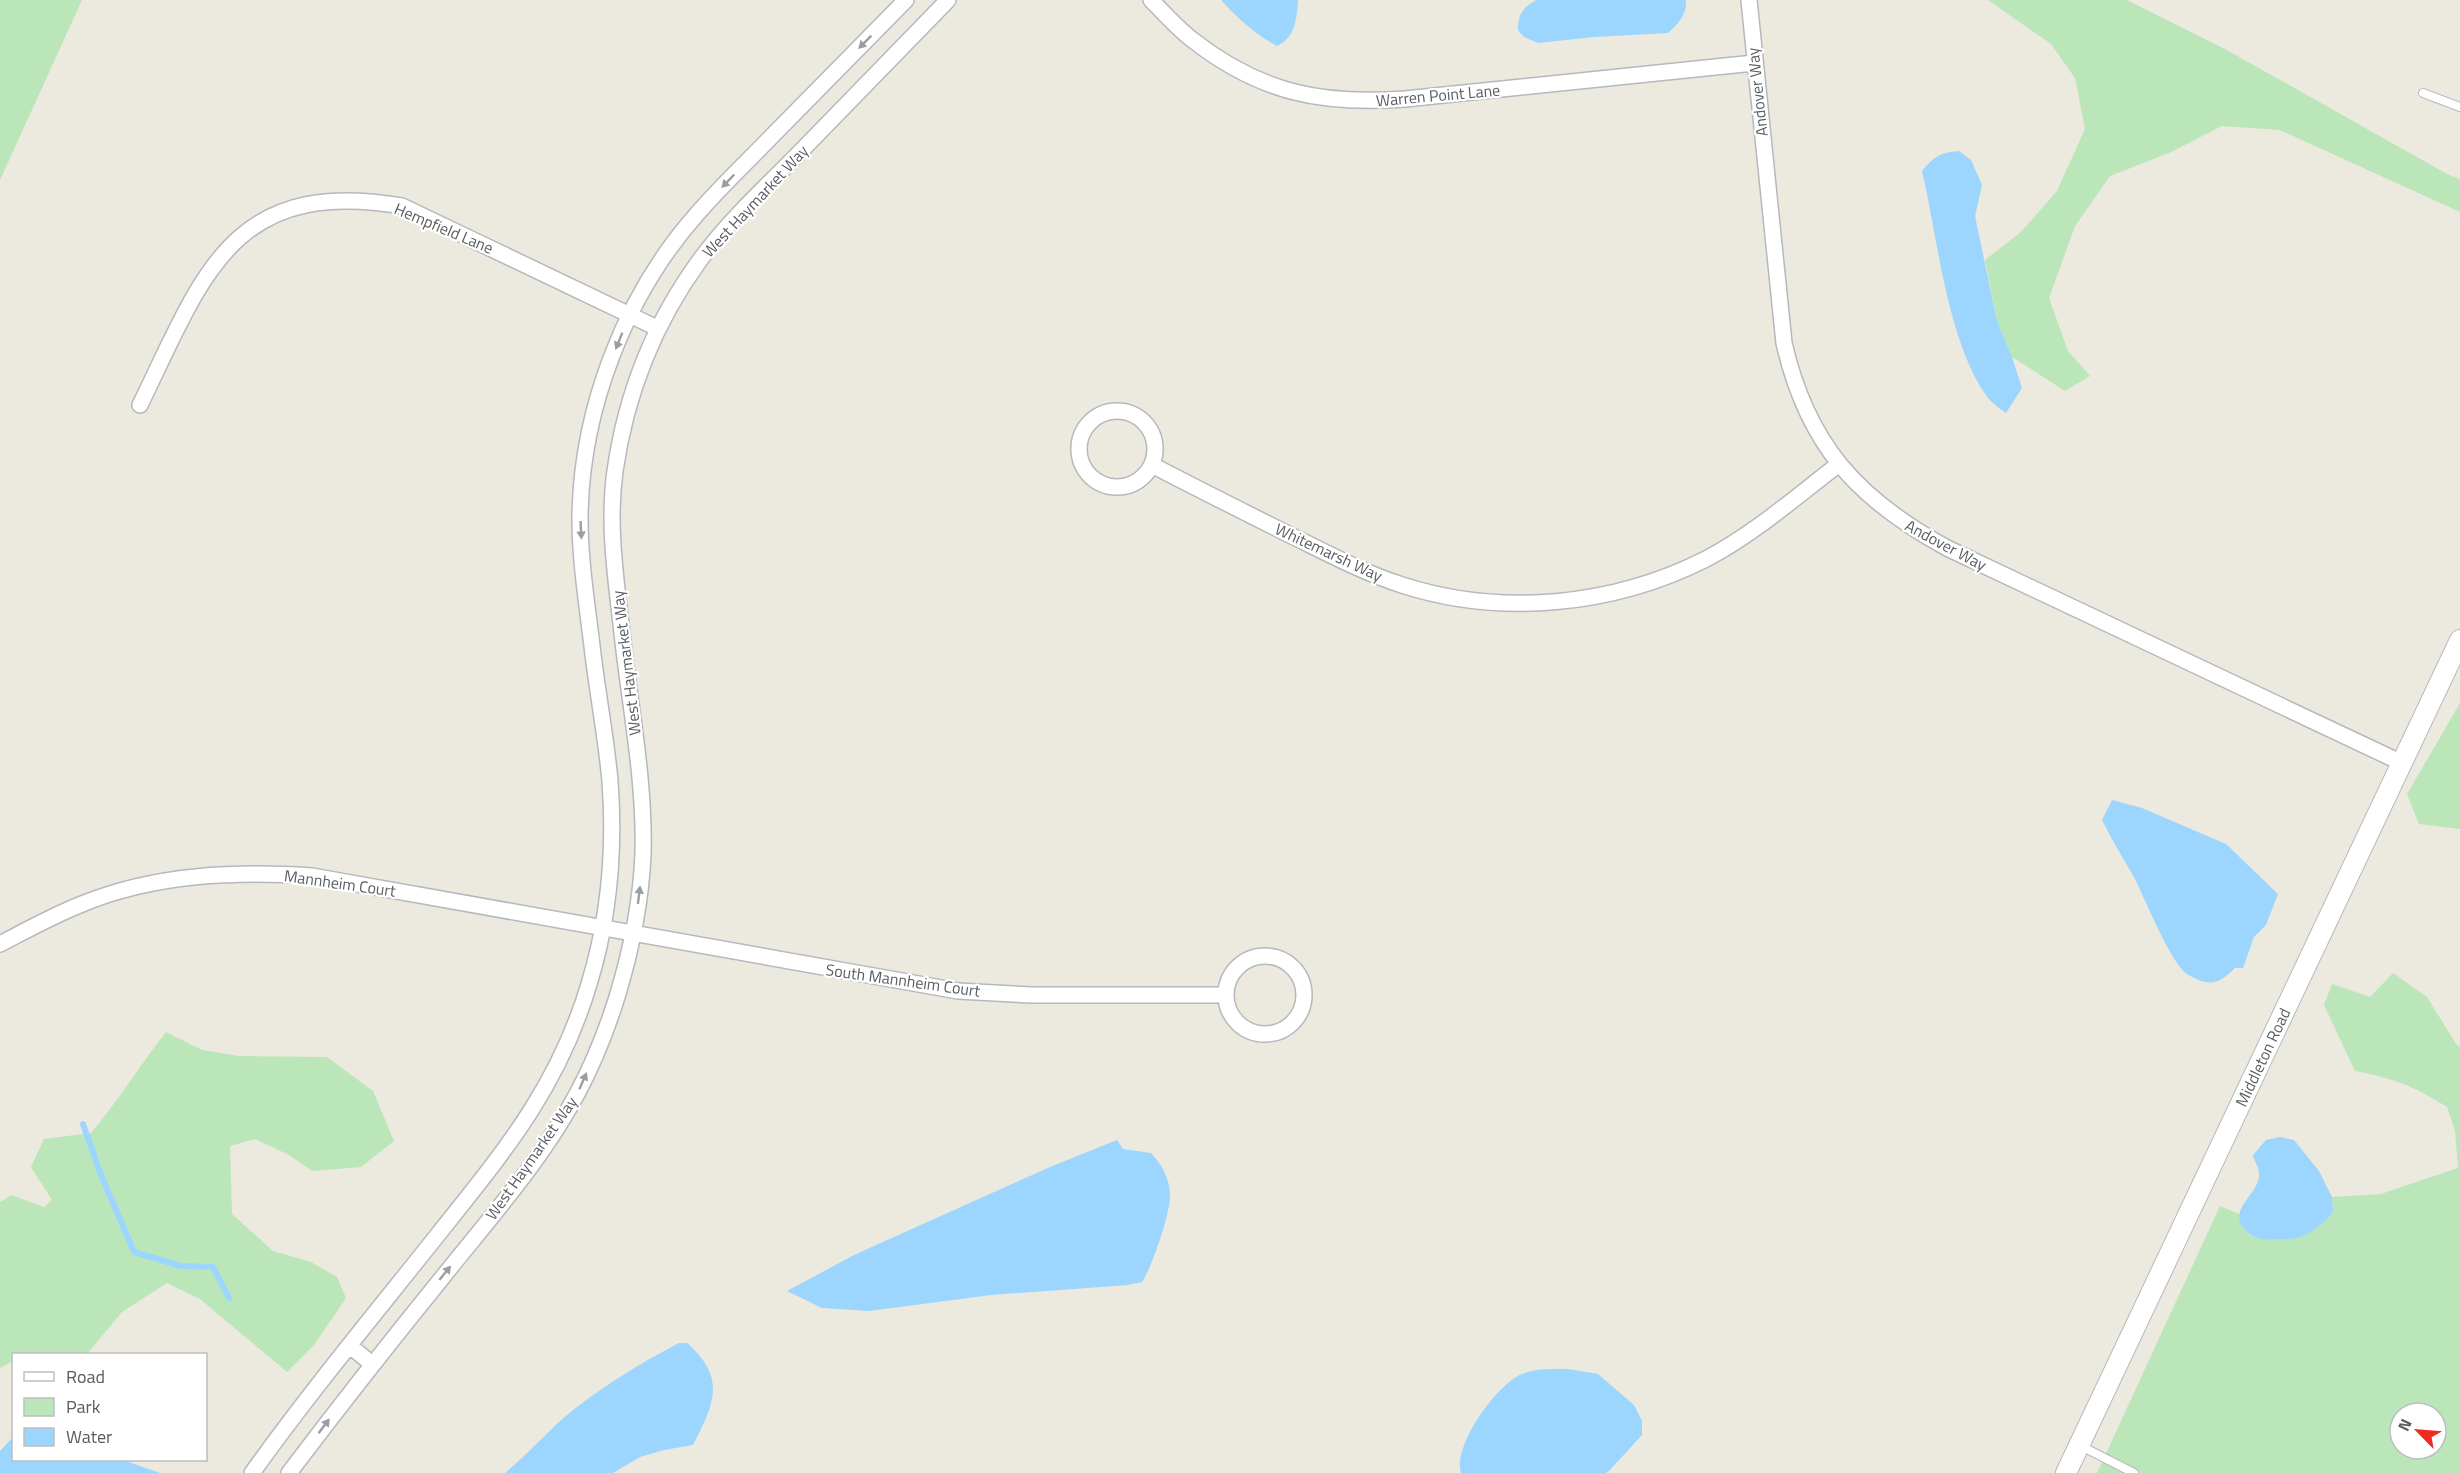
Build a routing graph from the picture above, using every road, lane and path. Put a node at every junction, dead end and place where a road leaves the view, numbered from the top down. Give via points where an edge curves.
1 (906, 0) edge
2 (948, 0) edge
3 (1151, 0) edge
4 (1749, 0) edge
5 (1754, 63) junction
6 (2423, 93) dead end
7 (2460, 107) edge
8 (630, 314) junction
9 (657, 328) junction
10 (140, 405) dead end
11 (1839, 464) junction
12 (1152, 465) junction
13 (2460, 640) edge
14 (2402, 763) junction
15 (602, 929) junction
16 (626, 933) junction
17 (0, 943) edge
18 (1226, 995) junction
19 (350, 1346) junction
20 (372, 1364) junction
21 (2079, 1446) junction
22 (252, 1473) edge
23 (289, 1473) edge
24 (2066, 1473) edge
25 (2134, 1473) edge

1 -> 8 street, West Haymarket Way via 696,215
2 - 9 street, West Haymarket Way via 702,256
3 - 5 street, Warren Point Lane via 1192,40 1220,59 1288,91 1327,99 1405,99
4 - 5 street, Andover Way
5 - 11 street, Andover Way via 1784,343 1800,401
6 - 7 lane
8 - 9 street, Hempfield Lane
8 - 10 street, Hempfield Lane via 402,206 367,200 305,204 271,216 240,235 216,260 194,295
8 -> 15 street, West Haymarket Way via 597,403 580,518 610,781 612,854
16 -> 9 street, West Haymarket Way via 643,852 642,807 614,562 614,474 637,377
11 - 12 street, Whitemarsh Way via 1760,525 1708,558 1675,573 1595,596 1517,604 1442,596 1362,571
11 - 14 street, Andover Way via 1893,516 1947,548
12 - 12 street via 1154,439 1139,417 1127,412 1100,414 1082,433 1079,459 1084,470 1102,485 1125,487 1145,475
13 - 14 street, Middleton Road
14 - 21 street, Middleton Road
15 - 16 street, Mannheim Court
15 - 17 street, Mannheim Court via 312,876 228,873 177,878 84,903
15 - 19 street, West Haymarket Way via 579,1016 535,1107 487,1174
16 - 18 street, South Mannheim Court via 958,991
20 -> 16 street, West Haymarket Way via 528,1168 579,1092 617,997
18 - 18 street via 1228,1007 1241,1026 1263,1035 1294,1022 1301,1012 1304,987 1291,965 1268,956 1249,960 1234,971
19 - 20 street
19 - 22 street, West Haymarket Way
23 -> 20 street, West Haymarket Way
21 - 24 street, Middleton Road
21 - 25 lane

